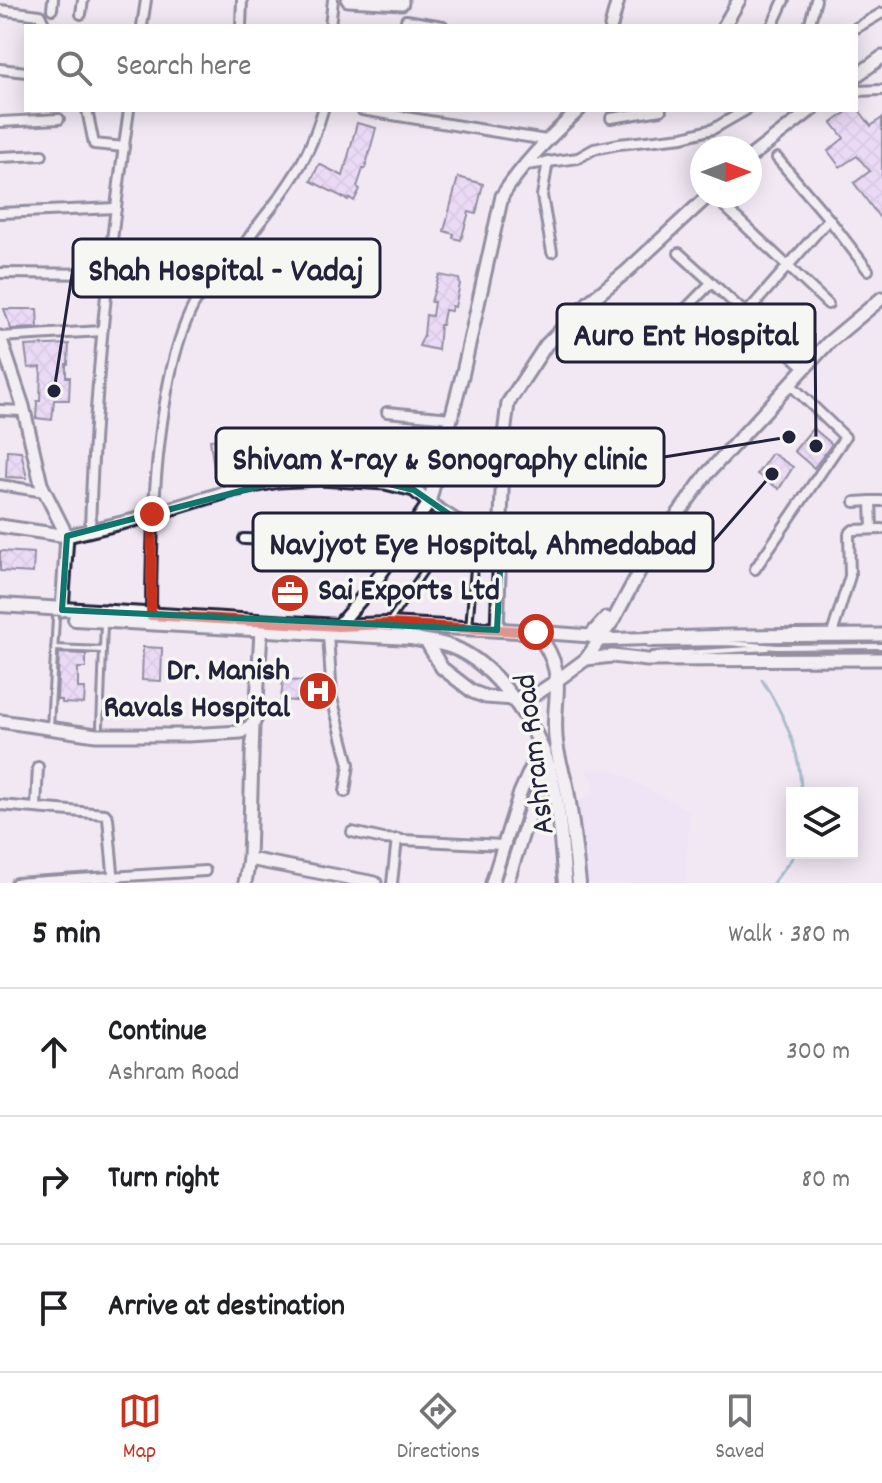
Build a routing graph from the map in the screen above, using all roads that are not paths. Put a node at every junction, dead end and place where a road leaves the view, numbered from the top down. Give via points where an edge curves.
1 (83, 0) edge
2 (146, 0) edge
3 (242, 0) edge
4 (333, 0) edge
5 (348, 0) edge
6 (618, 0) edge
7 (739, 0) edge
8 (784, 0) edge
9 (816, 0) edge
10 (402, 2) edge
11 (0, 10) edge
12 (882, 13) edge
13 (81, 14) dead end
14 (406, 23) edge
15 (44, 24) edge
16 (142, 24) edge
17 (241, 24) edge
18 (330, 24) edge
19 (612, 24) edge
20 (725, 24) edge
21 (773, 24) edge
22 (810, 24) edge
23 (858, 27) edge
24 (882, 57) edge
25 (0, 69) edge
26 (24, 72) edge
27 (858, 75) edge
28 (882, 90) edge
29 (858, 91) edge
30 (87, 112) edge
31 (129, 112) edge
32 (322, 112) edge
33 (374, 112) edge
34 (577, 112) edge
35 (648, 112) edge
36 (743, 112) edge
37 (807, 112) edge
38 (611, 118) dead end
39 (59, 119) dead end
40 (0, 122) edge
41 (546, 140) junction
42 (124, 147) junction
43 (762, 147) edge
44 (42, 155) dead end
45 (0, 157) edge
46 (777, 158) dead end
47 (548, 161) junction
48 (526, 165) junction
49 (116, 208) junction
50 (695, 208) edge
51 (726, 208) edge
52 (0, 213) edge
53 (829, 219) junction
54 (552, 252) dead end
55 (679, 253) dead end
56 (788, 266) junction
57 (868, 270) dead end
58 (0, 273) edge
59 (108, 274) junction
60 (711, 283) junction
61 (882, 289) edge
62 (882, 298) edge
63 (828, 304) dead end
64 (745, 315) junction
65 (673, 322) dead end
66 (102, 331) junction
67 (0, 337) edge
68 (800, 363) junction
69 (790, 384) junction
70 (0, 410) edge
71 (24, 411) junction
72 (387, 412) dead end
73 (451, 418) junction
74 (0, 485) edge
75 (45, 492) junction
76 (871, 501) junction
77 (882, 501) edge
78 (855, 502) dead end
79 (429, 503) junction
80 (152, 514) junction
81 (0, 526) edge
82 (872, 529) junction
83 (882, 529) edge
84 (90, 530) junction
85 (67, 536) junction
86 (244, 539) dead end
87 (406, 539) junction
88 (501, 550) junction
89 (755, 569) dead end
90 (0, 605) edge
91 (0, 614) edge
92 (59, 614) junction
93 (151, 615) junction
94 (105, 621) junction
95 (388, 624) junction
96 (469, 629) junction
97 (333, 630) junction
98 (497, 630) junction
99 (261, 631) junction
100 (536, 632) junction
101 (832, 634) junction
102 (882, 635) edge
103 (594, 638) junction
104 (619, 640) junction
105 (426, 641) junction
106 (882, 646) edge
107 (777, 647) junction
108 (54, 648) junction
109 (103, 650) junction
110 (627, 657) junction
111 (586, 659) junction
112 (882, 659) edge
113 (559, 679) junction
114 (514, 699) junction
115 (0, 721) edge
116 (253, 724) junction
117 (100, 726) dead end
118 (50, 730) junction
119 (541, 746) junction
120 (557, 747) junction
121 (38, 767) dead end
122 (550, 768) junction
123 (345, 792) dead end
124 (0, 805) edge
125 (36, 807) junction
126 (352, 832) dead end
127 (397, 839) junction
128 (503, 845) junction
129 (249, 859) junction
130 (205, 871) dead end
131 (113, 880) edge
132 (16, 883) edge
133 (245, 883) edge
134 (375, 883) edge
135 (392, 883) edge
136 (492, 883) edge
137 (507, 883) edge
138 (565, 883) edge
139 (579, 883) edge

1 - 13 street
2 - 16 street
3 - 17 street
4 - 18 street
5 - 10 main road
6 - 19 main road
7 - 20 main road
8 - 21 street
9 - 22 street
10 - 14 street
11 - 15 street via 40,15
12 - 23 street
24 - 27 main road
25 - 26 street
28 - 29 street
30 - 42 street via 94,144
31 - 42 street
32 - 80 street via 312,147 282,194 239,251 232,269 205,288 192,310 176,349
33 - 41 street
34 - 41 main road
35 - 38 street
36 - 47 street via 713,129 683,137 619,144 578,158
37 - 43 main road
39 - 40 street
41 - 48 main road
42 - 49 street
44 - 45 street
46 - 53 street
47 - 48 street
47 - 54 street via 542,196
48 - 73 main road via 502,196
49 - 52 street
49 - 59 street
50 - 88 main road via 546,345 508,403
51 - 56 street
53 - 56 street
53 - 57 street
55 - 60 street
56 - 63 street
56 - 64 street
58 - 59 street
59 - 66 street
60 - 64 street
60 - 65 street
61 - 68 main road
62 - 69 main road via 828,343
64 - 68 street
66 - 67 street
66 - 84 street
67 - 71 main road
68 - 103 main road via 701,471 640,555
69 - 89 street via 845,437
69 - 103 main road via 706,475 646,559 614,619
70 - 71 street
71 - 75 main road
72 - 73 street
73 - 79 main road
74 - 75 street
75 - 85 main road
76 - 77 street
76 - 78 street
76 - 82 street
79 - 80 main road via 414,490 385,483 319,479 233,490
79 - 87 main road
79 - 88 main road
80 - 84 main road
80 - 93 street
81 - 85 main road
82 - 83 street
82 - 101 street via 849,534 850,576
84 - 85 main road
85 - 92 main road
86 - 87 street
87 - 97 main road
88 - 98 main road
90 - 92 main road, Ashram Road
91 - 92 main road, Ashram Road
92 - 93 main road, Ashram Road
92 - 94 main road, Ashram Road
92 - 108 lane
93 - 97 main road, Ashram Road
94 - 99 main road, Ashram Road
94 - 109 lane
95 - 96 main road, Ashram Road
95 - 96 lane via 439,549 474,568
95 - 97 main road, Ashram Road
96 - 98 main road, Ashram Road
97 - 99 main road, Ashram Road
97 - 105 main road, Ashram Road
97 - 123 street via 332,698 349,764
98 - 100 main road, Ashram Road
99 - 116 main road
100 - 103 main road
100 - 113 main road, Ashram Road via 549,648
101 - 102 main road
101 - 104 main road
103 - 104 main road
103 - 111 main road
104 - 107 lane
105 - 114 main road, Ashram Road via 475,659
105 - 114 main road via 442,668 473,692
106 - 107 lane
107 - 110 lane
108 - 109 lane
108 - 118 lane
109 - 117 lane
110 - 111 main road
110 - 112 main road
111 - 113 main road
113 - 114 main road via 538,693
113 - 120 main road, Ashram Road
114 - 119 main road, Ashram Road
115 - 118 main road
116 - 118 main road via 241,732 188,735
116 - 129 main road
119 - 122 main road, Ashram Road
119 - 128 main road
120 - 122 main road
120 - 139 main road, Ashram Road
121 - 125 street
122 - 137 main road via 534,799
122 - 138 main road, Ashram Road
124 - 125 street
125 - 131 street via 105,814
126 - 127 street
127 - 128 street
127 - 135 street
128 - 136 main road
129 - 133 main road
129 - 134 main road
130 - 131 street
131 - 132 street

